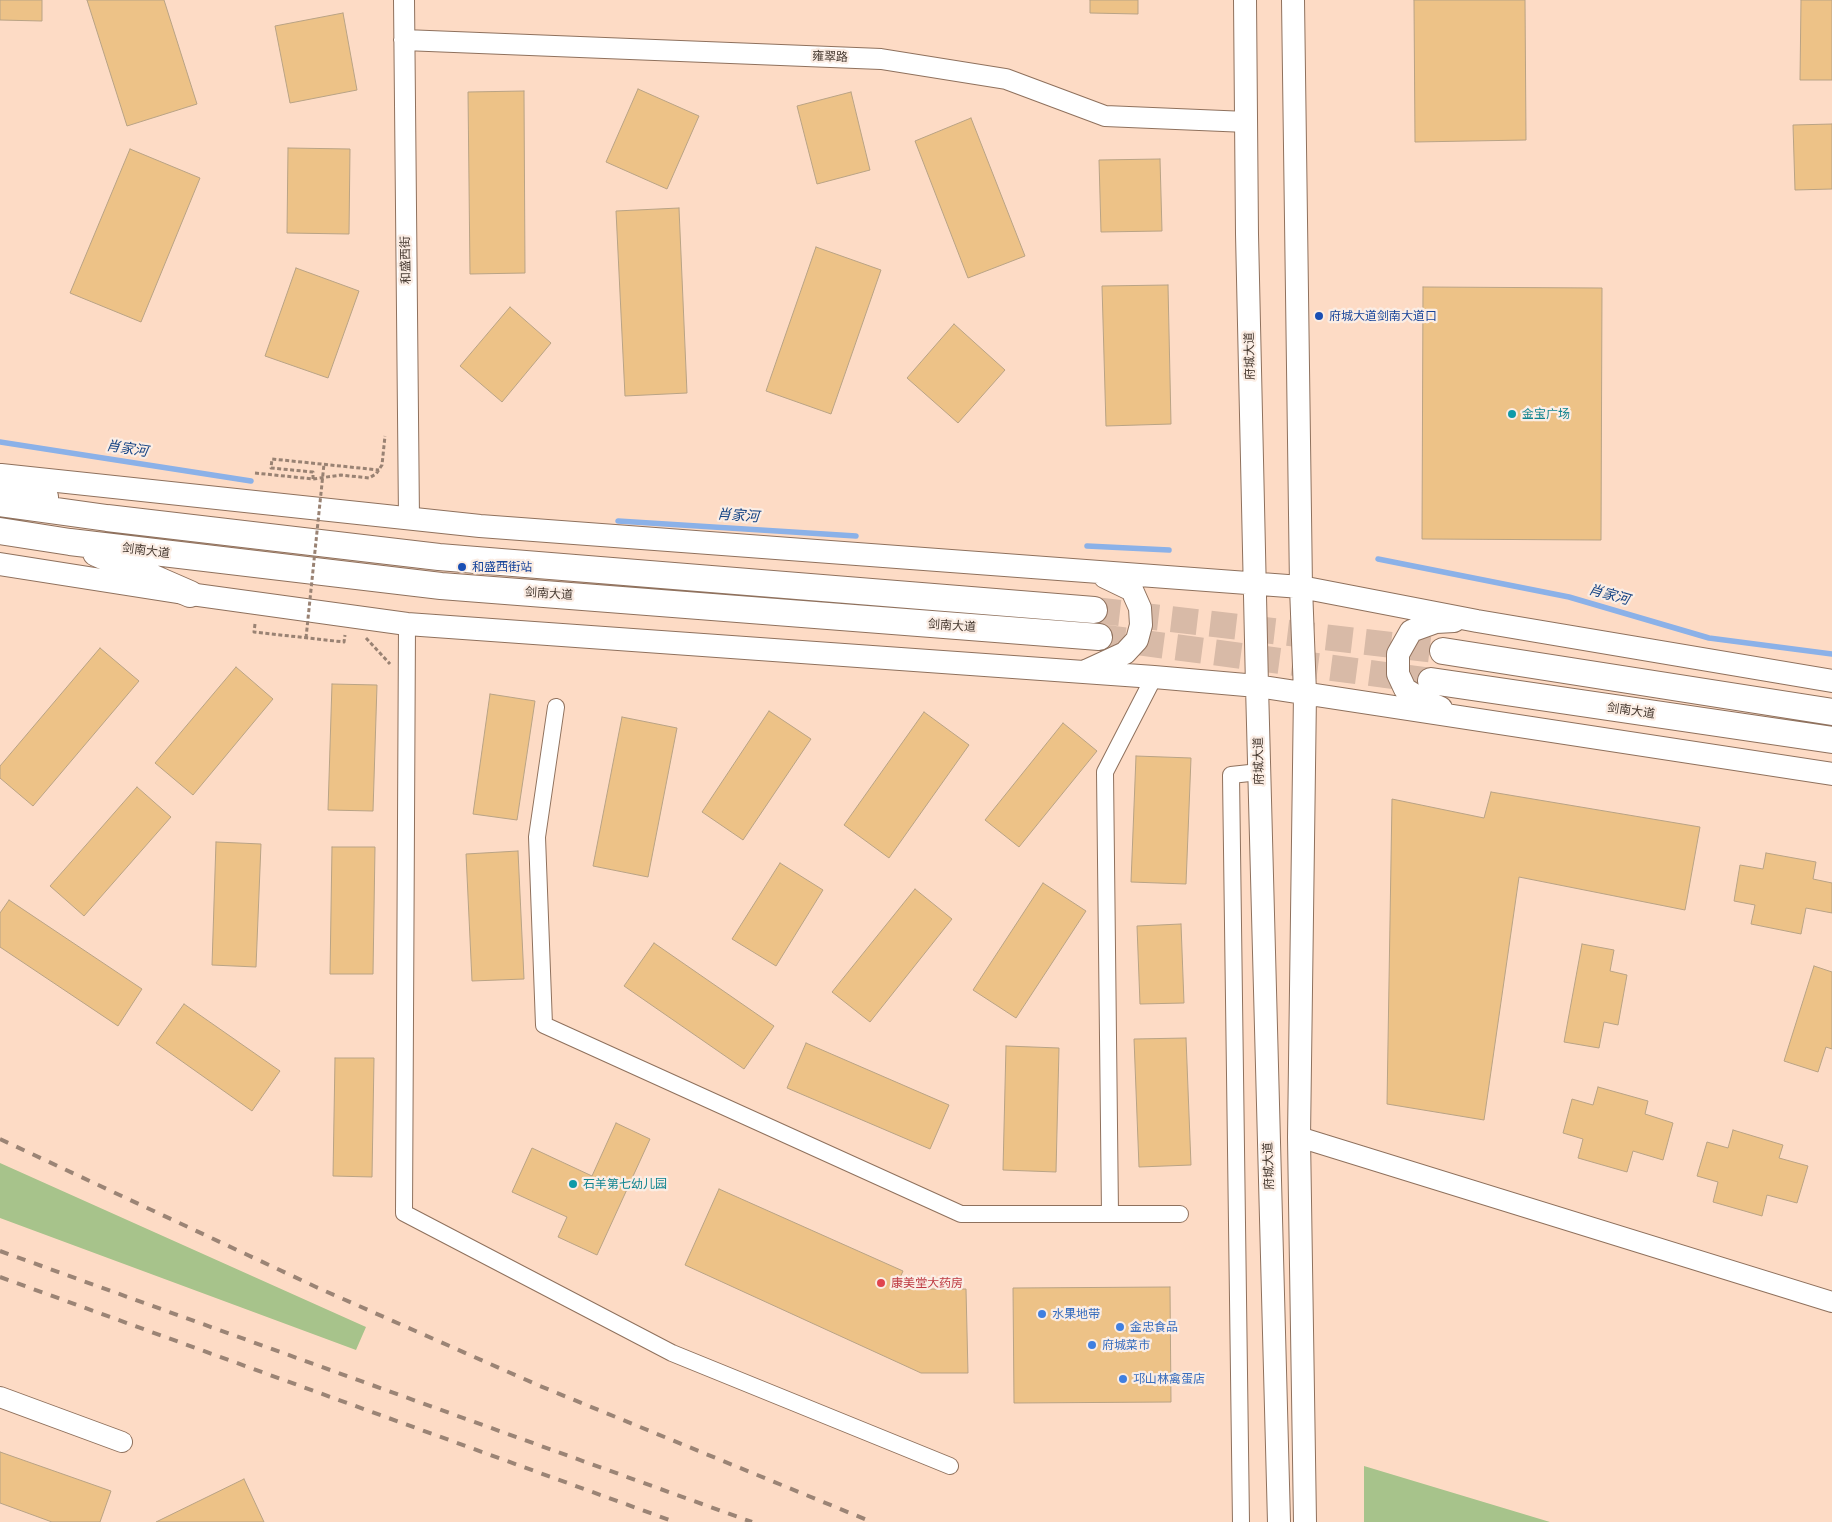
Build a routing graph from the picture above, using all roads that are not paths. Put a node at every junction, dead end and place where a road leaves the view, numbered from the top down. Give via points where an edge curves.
1 (404, 0) edge
2 (1245, 0) edge
3 (1293, 0) edge
4 (404, 40) junction
5 (1247, 122) junction
6 (0, 475) edge
7 (0, 482) edge
8 (0, 503) edge
9 (107, 518) junction
10 (409, 519) junction
11 (0, 531) edge
12 (70, 542) junction
13 (0, 564) edge
14 (1087, 570) junction
15 (1255, 584) junction
16 (1301, 587) junction
17 (190, 594) junction
18 (1094, 610) tunnel mouth
19 (1477, 620) junction
20 (407, 624) junction
21 (1099, 637) tunnel mouth
22 (1443, 651) tunnel mouth
23 (1086, 672) junction
24 (1154, 677) junction
25 (1431, 681) tunnel mouth
26 (1832, 681) edge
27 (1257, 686) junction
28 (1305, 693) junction
29 (556, 707) dead end
30 (1832, 712) edge
31 (1462, 718) junction
32 (1832, 740) edge
33 (1259, 772) junction
34 (1832, 774) edge
35 (1299, 1137) junction
36 (1110, 1214) junction
37 (1180, 1214) dead end
38 (1832, 1302) edge
39 (0, 1397) edge
40 (122, 1442) dead end
41 (950, 1466) dead end
42 (1241, 1522) edge
43 (1279, 1522) edge
44 (1305, 1522) edge

1 - 4 street, 和盛西街
2 - 5 main road, 府城大道
3 - 16 main road
4 - 5 street, 雍翠路 via 881,59 1006,78 1105,116
4 - 10 street, 和盛西街
5 - 15 main road, 府城大道
6 - 10 main road
7 - 9 highway
8 - 9 highway
9 - 18 highway via 439,557
10 - 14 main road
11 - 12 highway, 剑南大道
12 - 17 highway
12 - 21 highway, 剑南大道 via 441,586
13 - 17 main road
14 - 15 main road
14 - 23 main road via 1132,590 1140,608 1141,625 1137,640 1125,653
15 - 16 main road
15 - 27 main road, 府城大道
16 - 19 main road
16 - 28 main road
17 - 20 main road
19 - 26 main road
19 - 31 main road via 1436,622 1411,631 1398,654 1398,674 1405,688
20 - 23 main road
20 - 41 street via 404,1213 672,1354
22 - 30 highway
23 - 24 main road
24 - 27 main road
24 - 36 street via 1105,772
25 - 32 highway, 剑南大道
27 - 28 main road
27 - 33 main road, 府城大道
28 - 31 main road
28 - 35 main road
29 - 36 street via 537,837 544,1025 961,1214
31 - 34 main road
33 - 42 street via 1231,775
33 - 43 main road, 府城大道
35 - 38 street
35 - 44 main road
36 - 37 street
39 - 40 street

